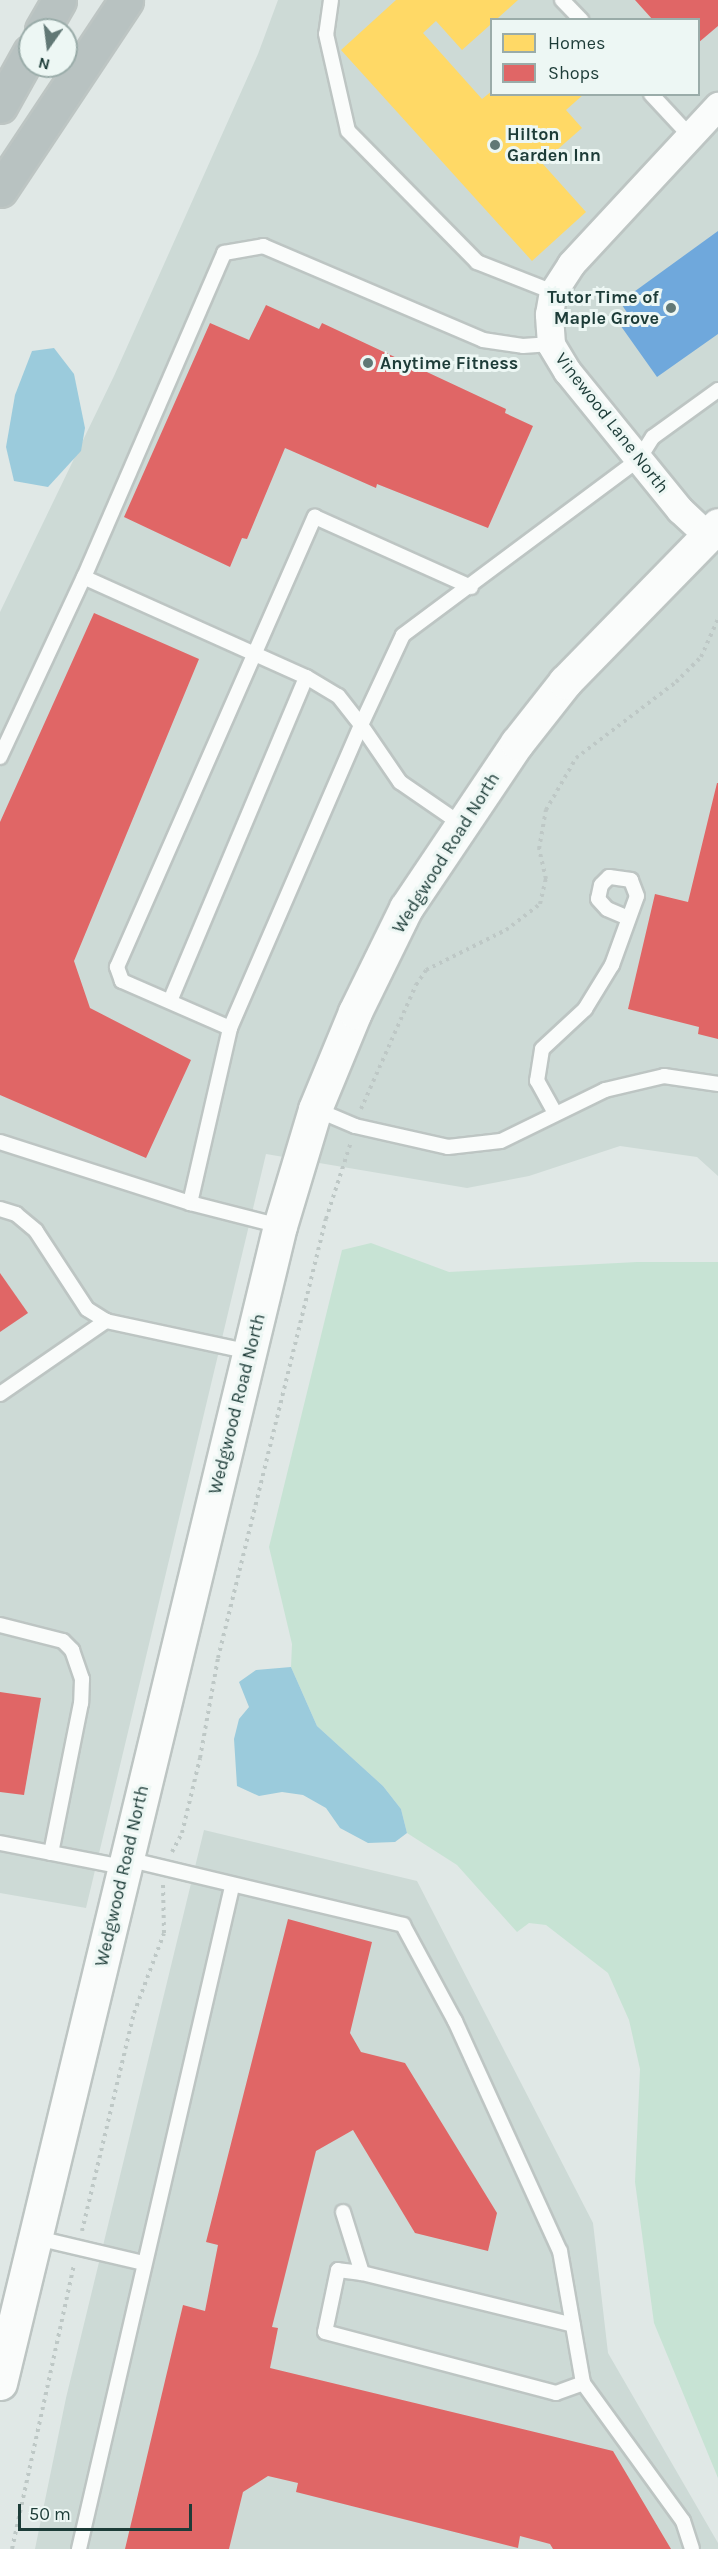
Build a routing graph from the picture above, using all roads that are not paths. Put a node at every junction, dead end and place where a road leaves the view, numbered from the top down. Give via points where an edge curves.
1 (59, 0) edge
2 (126, 0) edge
3 (331, 0) edge
4 (562, 0) edge
5 (49, 18) edge
6 (578, 18) edge
7 (18, 74) edge
8 (653, 96) edge
9 (0, 106) edge
10 (718, 106) edge
11 (690, 136) junction
12 (0, 190) edge
13 (553, 292) junction
14 (550, 345) junction
15 (718, 390) edge
16 (639, 459) junction
17 (716, 534) edge
18 (84, 577) junction
19 (471, 587) junction
20 (256, 652) junction
21 (306, 677) junction
22 (361, 725) junction
23 (0, 757) edge
24 (461, 824) junction
25 (628, 918) dead end
26 (170, 1001) junction
27 (230, 1028) junction
28 (718, 1084) edge
29 (315, 1110) junction
30 (555, 1113) junction
31 (0, 1142) edge
32 (190, 1203) junction
33 (0, 1209) edge
34 (280, 1226) junction
35 (106, 1321) junction
36 (250, 1352) junction
37 (0, 1394) edge
38 (0, 1625) edge
39 (0, 1843) edge
40 (51, 1853) junction
41 (125, 1863) junction
42 (232, 1887) junction
43 (343, 2212) dead end
44 (37, 2238) junction
45 (144, 2263) junction
46 (362, 2273) junction
47 (573, 2325) junction
48 (0, 2383) edge
49 (583, 2383) junction
50 (79, 2549) edge
51 (692, 2549) edge

1 - 5 highway
2 - 12 highway
3 - 13 lane via 326,34 348,131 477,262
4 - 6 lane
7 - 9 highway
8 - 11 lane
10 - 11 street, Vinewood Lane North
11 - 13 street, Vinewood Lane North via 571,264
13 - 14 street, Vinewood Lane North
14 - 16 street, Vinewood Lane North
14 - 18 lane via 523,346 483,340 263,246 224,253
15 - 16 lane via 653,437
16 - 17 street, Vinewood Lane North via 680,510
16 - 19 lane
17 - 24 street, Wedgwood Road North via 565,682
18 - 20 lane
18 - 23 lane
19 - 20 lane via 315,517
19 - 22 lane via 403,635
20 - 21 lane
20 - 26 lane via 117,967 122,981
21 - 22 lane via 339,696
21 - 26 lane
22 - 24 lane via 400,782
22 - 27 lane
24 - 29 street, Wedgwood Road North via 406,908 355,1012
25 - 30 lane via 612,965 585,1009 542,1049 537,1081
26 - 27 lane
27 - 32 lane
28 - 30 lane via 664,1076 605,1090
29 - 30 lane via 355,1126 448,1147 501,1140
29 - 34 street, Wedgwood Road North
31 - 32 lane
32 - 34 lane
33 - 35 lane via 16,1214 36,1231 87,1309
34 - 36 street, Wedgwood Road North
35 - 36 lane
35 - 37 lane
36 - 41 street, Wedgwood Road North
38 - 40 lane via 63,1641 72,1650 82,1679 81,1703
39 - 40 lane
40 - 41 lane
41 - 42 lane via 166,1869
41 - 44 street, Wedgwood Road North
42 - 45 lane
42 - 47 lane via 403,1926 455,2020 560,2252
43 - 46 lane
44 - 45 lane
44 - 48 street, Wedgwood Road North
45 - 50 lane
46 - 47 lane
46 - 49 lane via 338,2270 325,2332 556,2393
47 - 49 lane
49 - 51 lane via 683,2521

